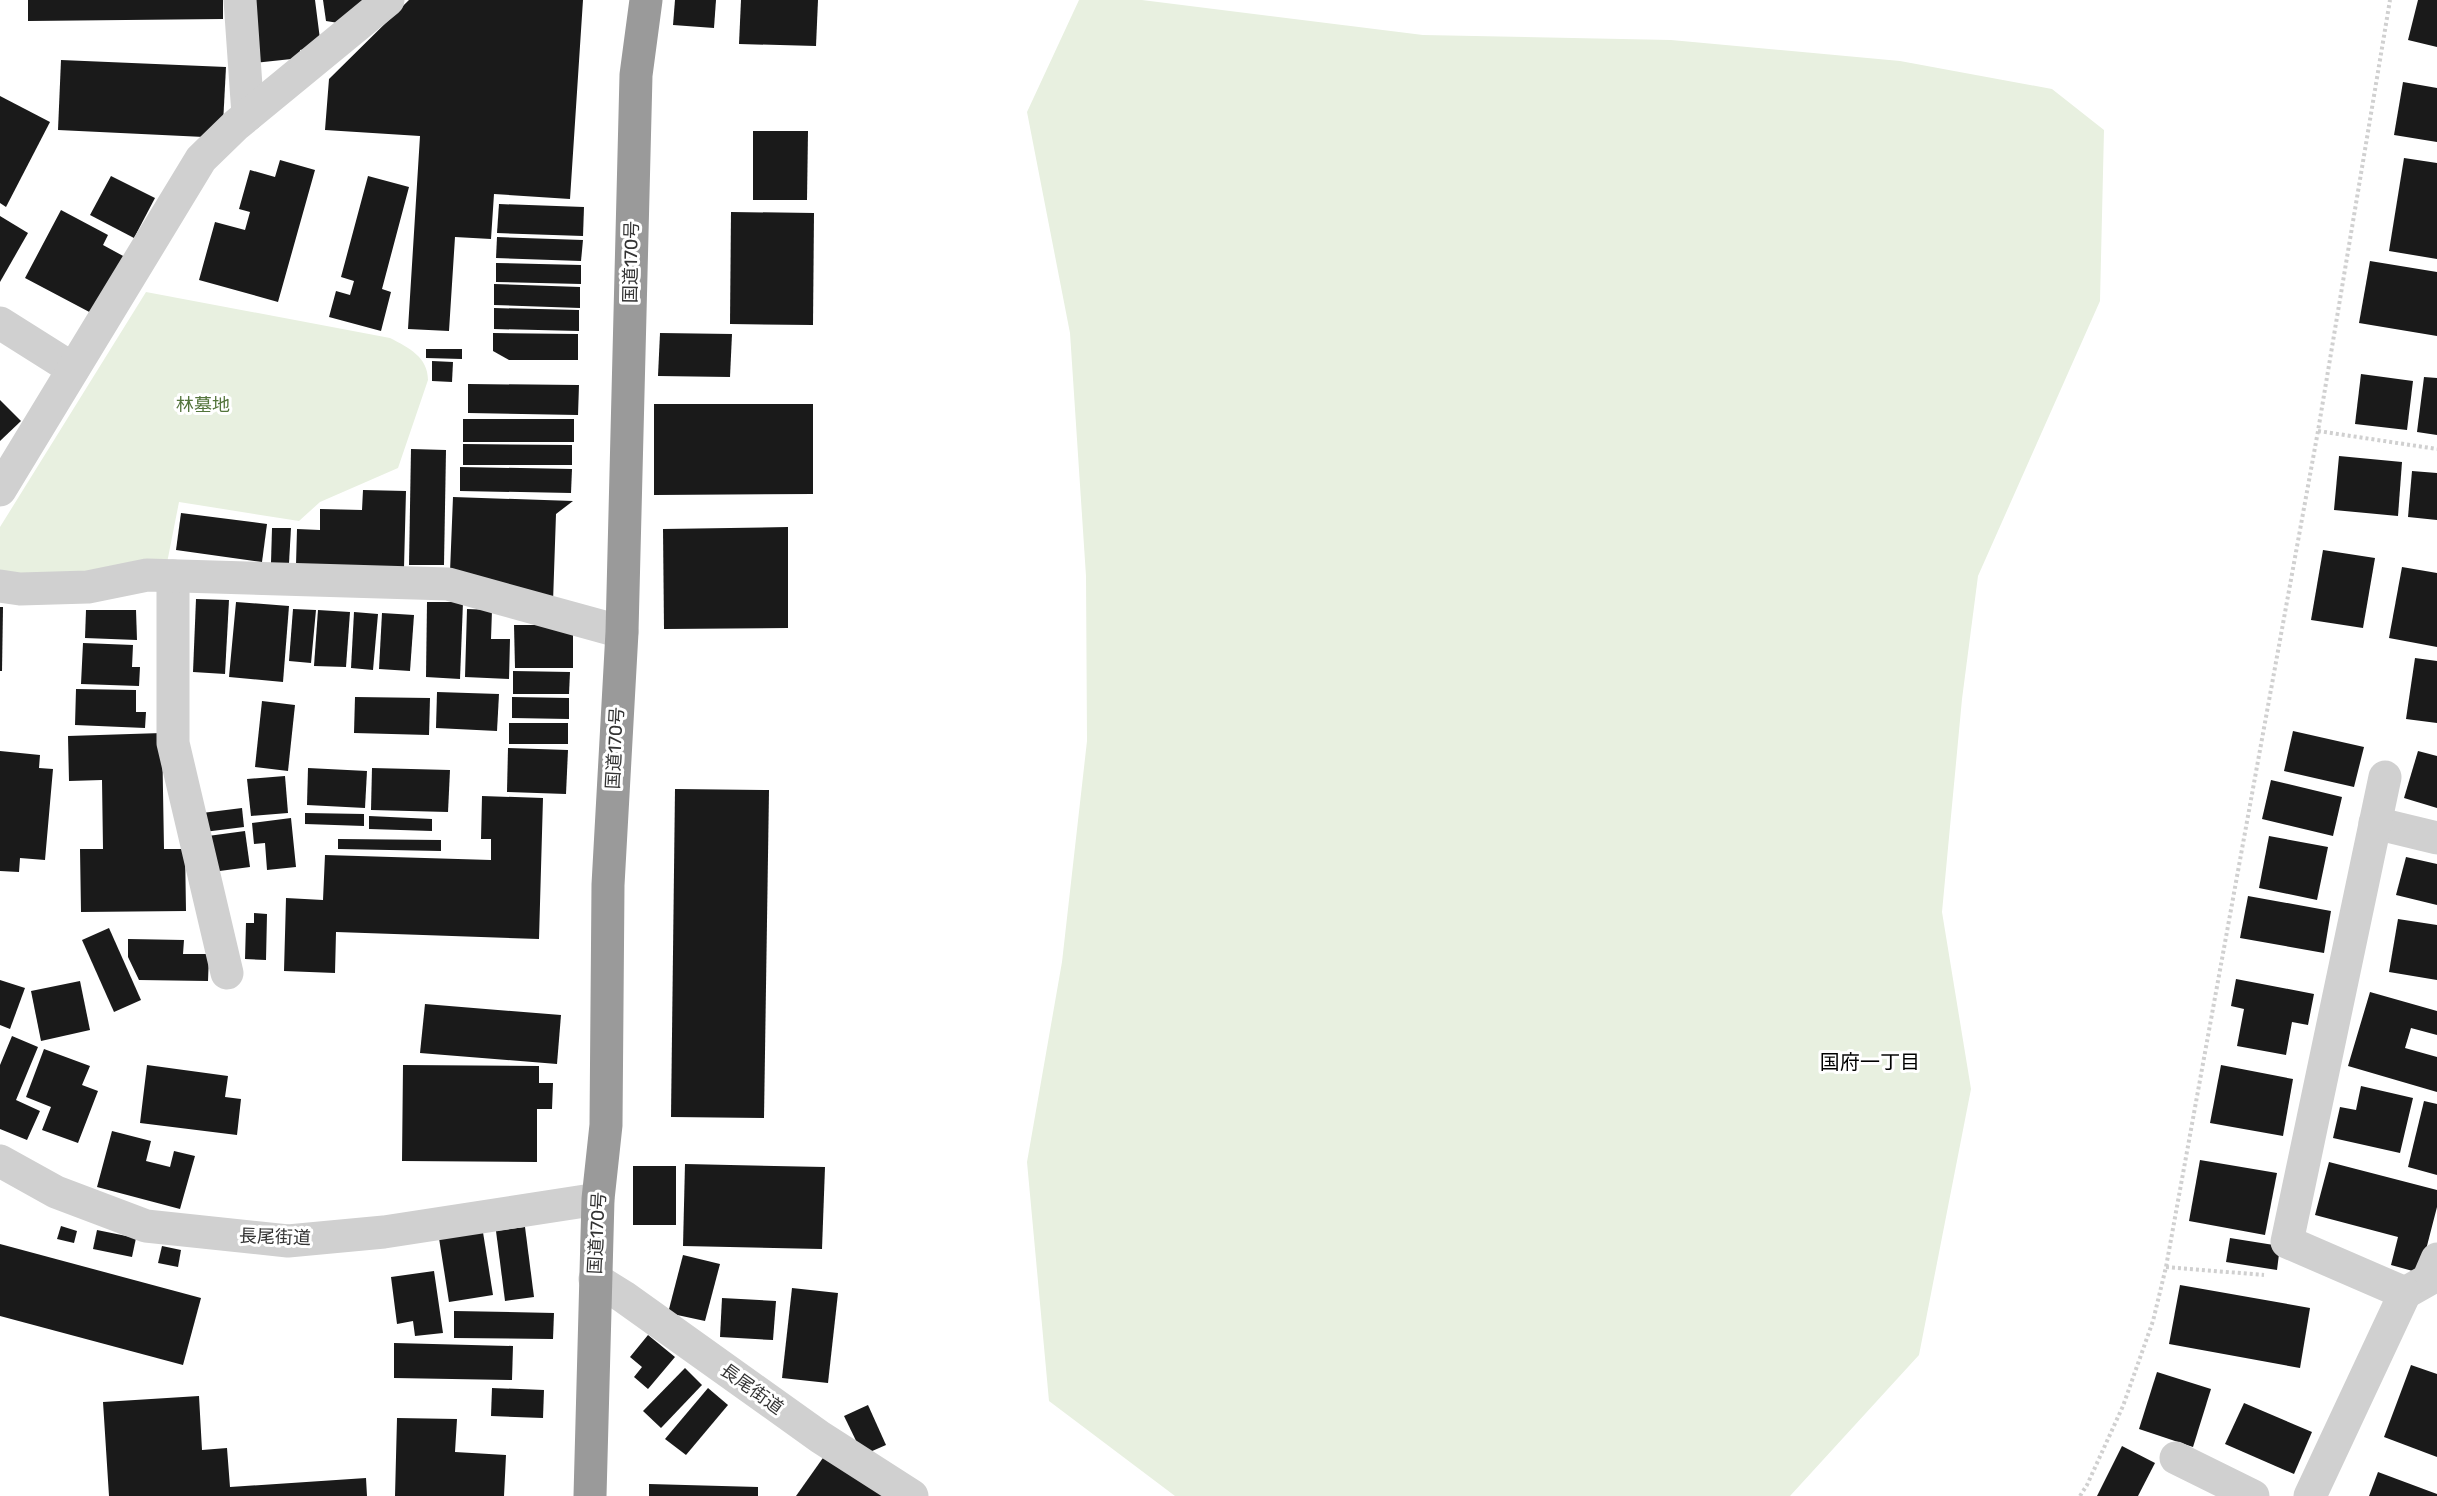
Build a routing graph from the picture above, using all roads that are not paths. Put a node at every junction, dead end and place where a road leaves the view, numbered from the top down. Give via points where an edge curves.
1 (240, 0) edge
2 (388, 0) edge
3 (646, 0) edge
4 (248, 115) junction
5 (0, 323) edge
6 (73, 369) junction
7 (0, 490) edge
8 (173, 576) junction
9 (0, 586) edge
10 (622, 632) junction
11 (2385, 777) dead end
12 (2375, 824) junction
13 (2437, 838) edge
14 (227, 973) dead end
15 (0, 1161) edge
16 (597, 1199) junction
17 (2437, 1259) edge
18 (595, 1279) junction
19 (2405, 1293) junction
20 (2176, 1458) dead end
21 (590, 1496) edge
22 (912, 1496) edge
23 (2253, 1496) edge
24 (2310, 1496) edge

1 - 4 street
2 - 4 street
3 - 10 highway, 国道170号 via 636,75
4 - 6 street via 201,159
5 - 6 street
6 - 7 street
8 - 9 street via 147,575 88,587
8 - 10 street via 448,584
8 - 14 street via 173,743
10 - 16 highway, 国道170号 via 608,885 606,1125
11 - 12 street
12 - 13 street
12 - 19 street via 2287,1242
15 - 16 street, 長尾街道 via 56,1192 146,1226 288,1241 384,1232
16 - 18 highway, 国道170号
17 - 19 street via 2428,1280
18 - 21 highway, 国道170号
18 - 22 street, 長尾街道 via 820,1437
19 - 24 street
20 - 23 street

